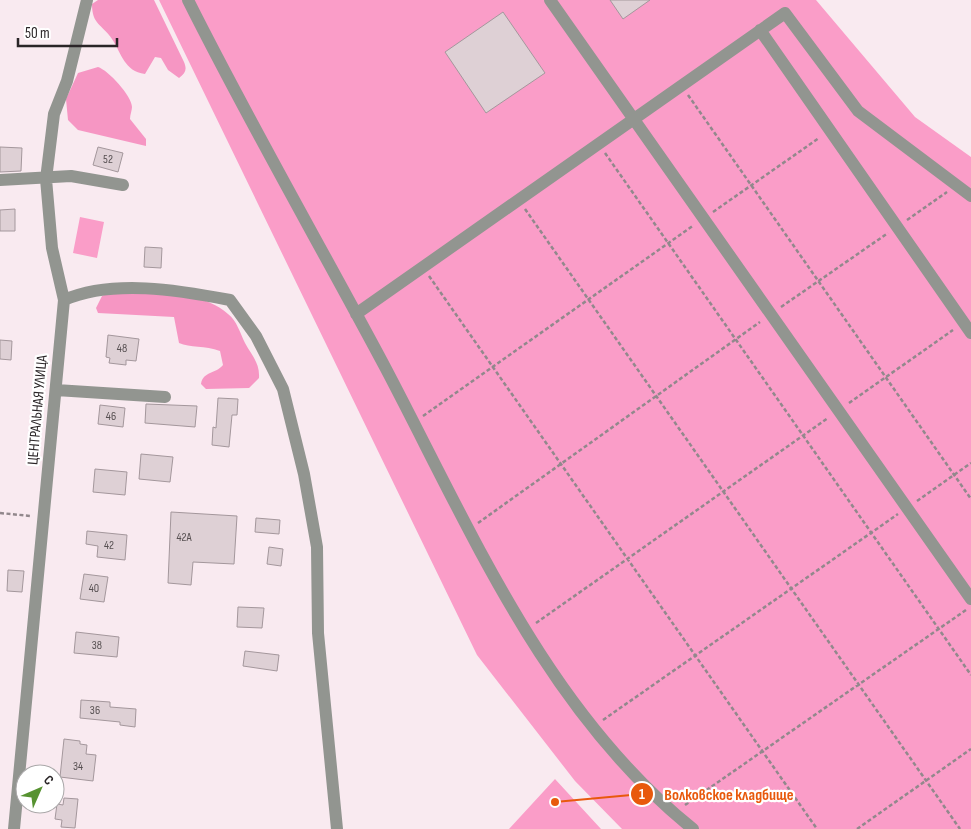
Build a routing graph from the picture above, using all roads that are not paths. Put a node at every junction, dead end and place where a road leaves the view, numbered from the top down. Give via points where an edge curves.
1 (87, 0) edge
2 (188, 0) edge
3 (550, 0) edge
4 (760, 30) junction
5 (634, 119) junction
6 (46, 179) junction
7 (0, 180) edge
8 (123, 184) dead end
9 (971, 196) edge
10 (64, 300) junction
11 (356, 314) junction
12 (967, 328) edge
13 (56, 390) junction
14 (165, 397) dead end
15 (971, 599) edge
16 (14, 829) edge
17 (337, 829) edge
18 (693, 829) edge

1 - 6 street, ЦЕНТРАЛЬНАЯ УЛИЦА via 67,81 54,114
2 - 11 street via 232,89
3 - 5 street
4 - 5 street
4 - 9 street via 785,12 854,108
4 - 12 street
5 - 11 street
5 - 15 street
6 - 7 street
6 - 8 street via 71,176
6 - 10 street, ЦЕНТРАЛЬНАЯ УЛИЦА via 52,248
10 - 13 street, ЦЕНТРАЛЬНАЯ УЛИЦА
10 - 17 street via 105,288 185,291 230,300 256,336 279,380 304,474 317,547 318,633
11 - 18 street via 525,630 593,727 656,800
13 - 14 street
13 - 16 street, ЦЕНТРАЛЬНАЯ УЛИЦА

